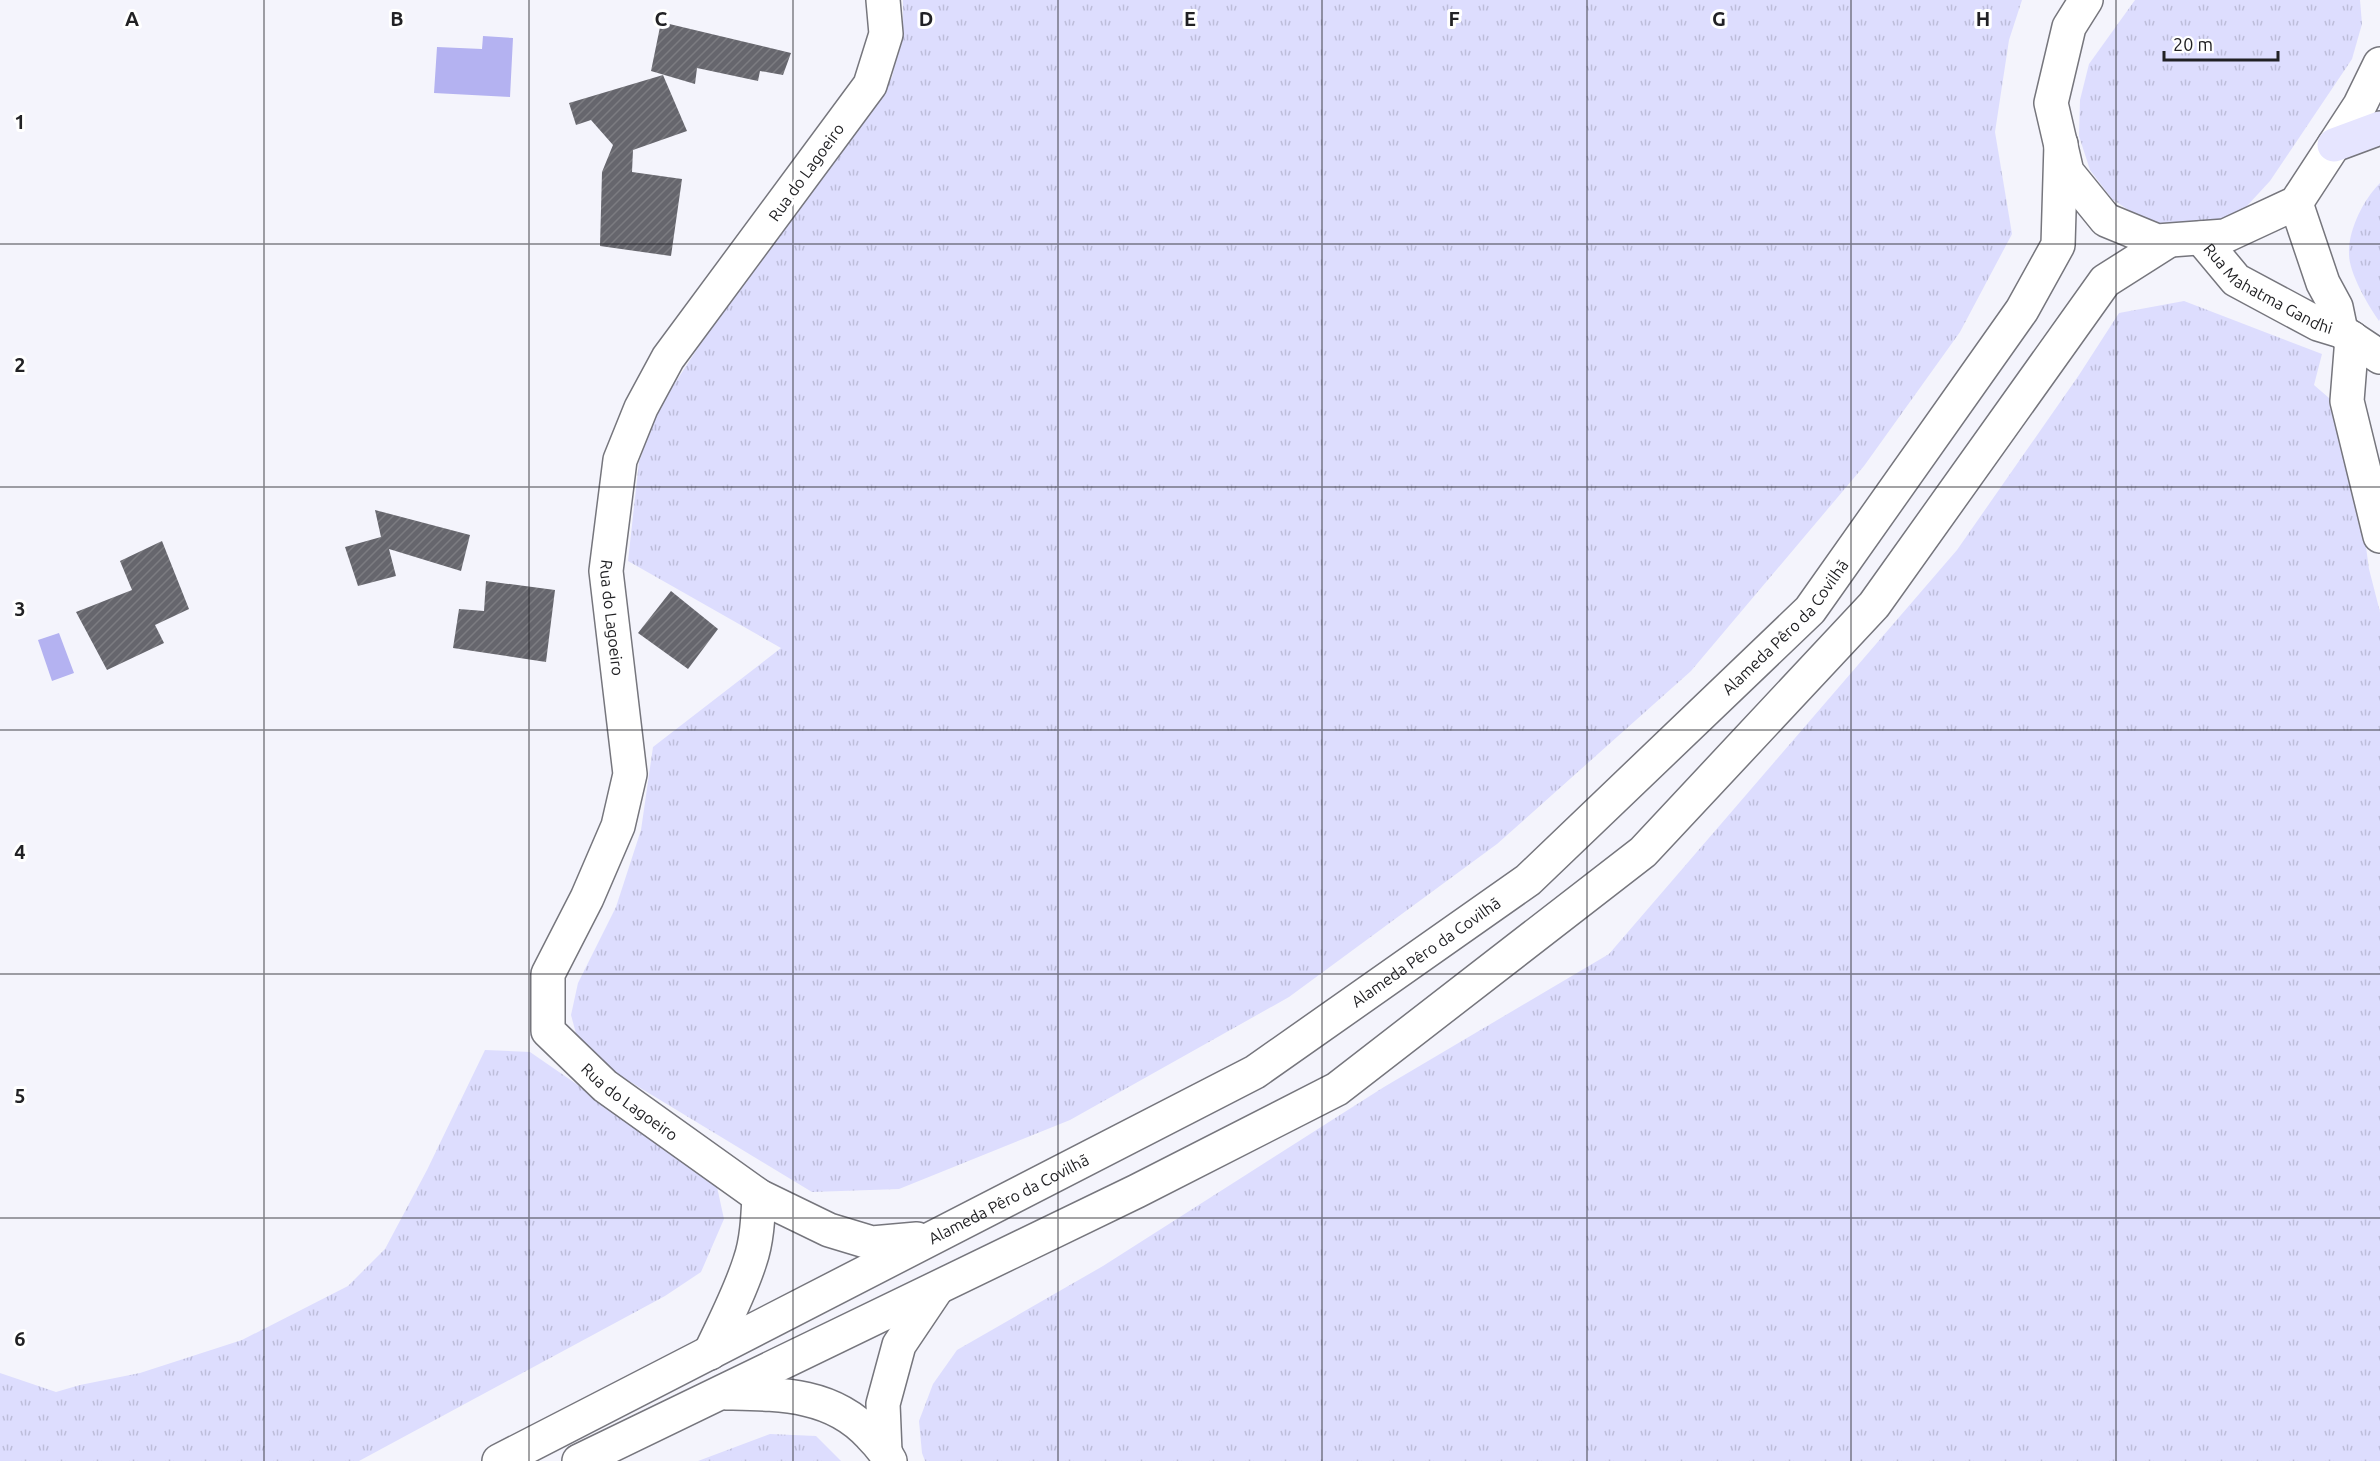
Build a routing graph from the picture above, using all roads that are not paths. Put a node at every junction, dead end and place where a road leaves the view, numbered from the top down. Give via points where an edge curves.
1 (883, 0) edge
2 (2086, 0) edge
3 (2380, 64) edge
4 (2380, 128) edge
5 (2061, 144) junction
6 (2334, 145) junction
7 (2296, 203) junction
8 (2201, 238) junction
9 (2168, 241) junction
10 (2347, 334) junction
11 (2380, 357) edge
12 (2380, 536) edge
13 (759, 1196) junction
14 (934, 1237) junction
15 (938, 1288) junction
16 (710, 1353) junction
17 (721, 1393) junction
18 (888, 1456) edge
19 (499, 1461) edge
20 (579, 1461) edge

1 - 13 street, Rua do Lagoeiro via 886,34 870,85 668,358 641,408 620,460 606,571 630,774 618,826 548,974 548,1031 605,1086
2 - 5 street via 2068,27 2051,103
3 - 6 street
4 - 6 main road
5 - 9 street via 2067,172 2106,220 2157,242
5 - 14 street, Alameda Pêro da Covilhã via 2058,245 2022,310 1810,610 1528,880 1256,1072
6 - 7 street
7 - 8 street via 2226,236
7 - 10 street, Rua Mahatma Gandhi via 2323,283
8 - 9 street
8 - 10 street, Rua Mahatma Gandhi via 2236,280 2318,324
9 - 15 street via 2105,281 1874,605 1643,852 1337,1089
10 - 11 street, Rua Mahatma Gandhi
10 - 12 street via 2347,400
13 - 14 street, Rua do Lagoeiro via 829,1230 872,1243
13 - 16 street via 751,1260
14 - 16 street, Alameda Pêro da Covilhã
15 - 17 street
15 - 18 street via 899,1344 883,1404
16 - 19 street, Alameda Pêro da Covilhã
17 - 18 street via 784,1394 825,1403 859,1423
17 - 20 street

